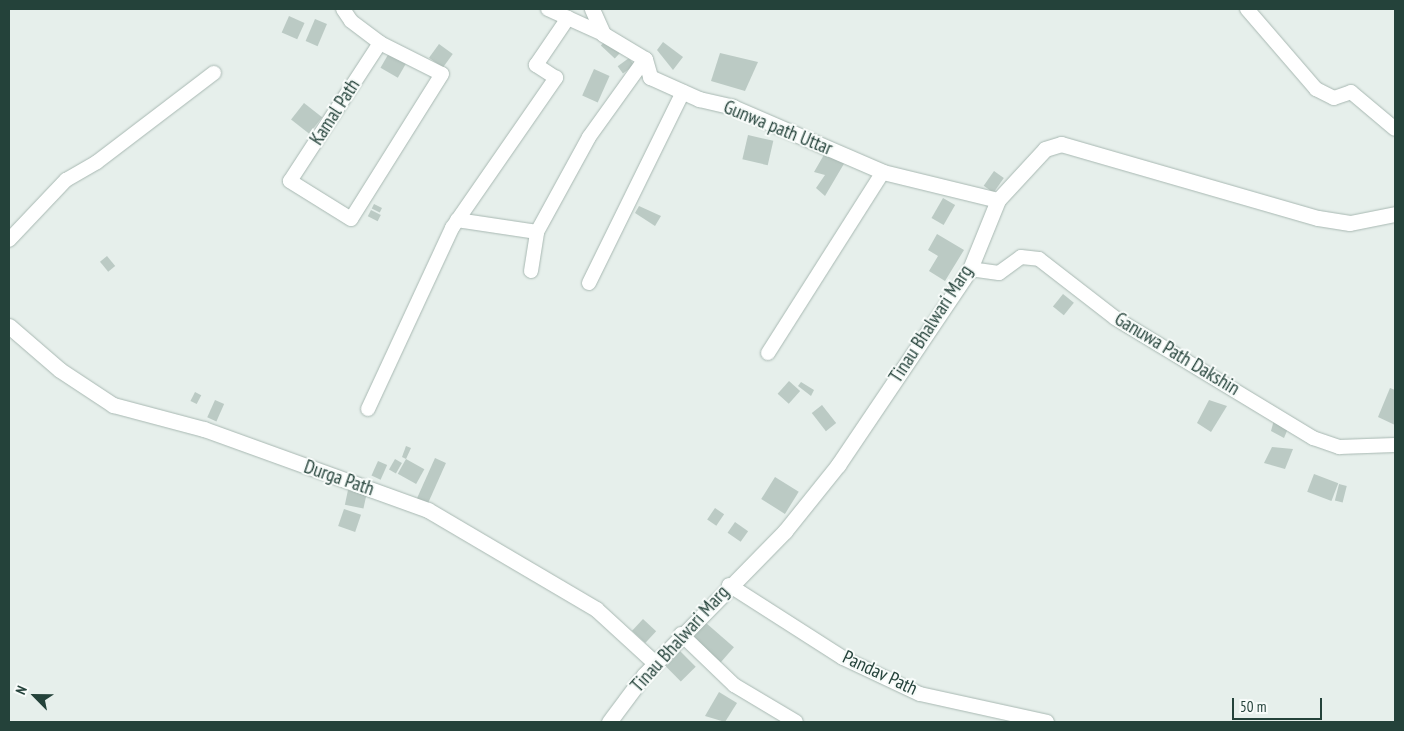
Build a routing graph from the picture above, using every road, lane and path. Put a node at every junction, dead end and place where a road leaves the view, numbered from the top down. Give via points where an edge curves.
1 (343, 9) edge
2 (548, 9) edge
3 (592, 9) edge
4 (1247, 9) edge
5 (568, 18) junction
6 (603, 34) junction
7 (380, 43) junction
8 (645, 59) junction
9 (214, 73) dead end
10 (682, 92) junction
11 (1395, 129) edge
12 (883, 172) junction
13 (998, 200) junction
14 (1395, 214) edge
15 (458, 220) junction
16 (537, 232) junction
17 (9, 240) edge
18 (970, 268) junction
19 (531, 271) dead end
20 (589, 283) dead end
21 (9, 326) edge
22 (768, 353) dead end
23 (368, 409) dead end
24 (1395, 445) edge
25 (729, 585) junction
26 (681, 634) junction
27 (655, 663) junction
28 (609, 722) edge
29 (796, 722) edge
30 (1048, 722) edge

1 - 7 street via 350,21
2 - 5 street
3 - 6 street
4 - 11 street via 1316,89 1334,98 1351,92
5 - 6 street
5 - 15 street via 536,65 556,78
6 - 8 street
7 - 7 street, Kamal Path via 442,74 351,219 290,181
8 - 10 street, Gunwa path Uttar via 650,77
8 - 16 street via 589,137
9 - 17 street via 97,162 66,180
10 - 12 street, Gunwa path Uttar via 733,107
10 - 20 street
12 - 13 street, Gunwa path Uttar
12 - 22 street
13 - 14 street, Tinau Bhalwari Marg via 1033,157 1061,144 1318,218 1350,223
13 - 18 street, Tinau Bhalwari Marg
15 - 16 street
15 - 23 street
16 - 19 street
18 - 24 street, Ganuwa Path Dakshin via 999,273 1021,257 1039,259 1115,318 1313,438 1339,446
18 - 25 street, Tinau Bhalwari Marg via 838,465 785,531
21 - 27 street, Durga Path via 60,370 113,405 204,429 428,510 596,609
25 - 26 street, Tinau Bhalwari Marg
25 - 30 street, Pandav Path via 843,658 920,694
26 - 27 street, Tinau Bhalwari Marg
26 - 29 street via 734,685
27 - 28 street, Tinau Bhalwari Marg

